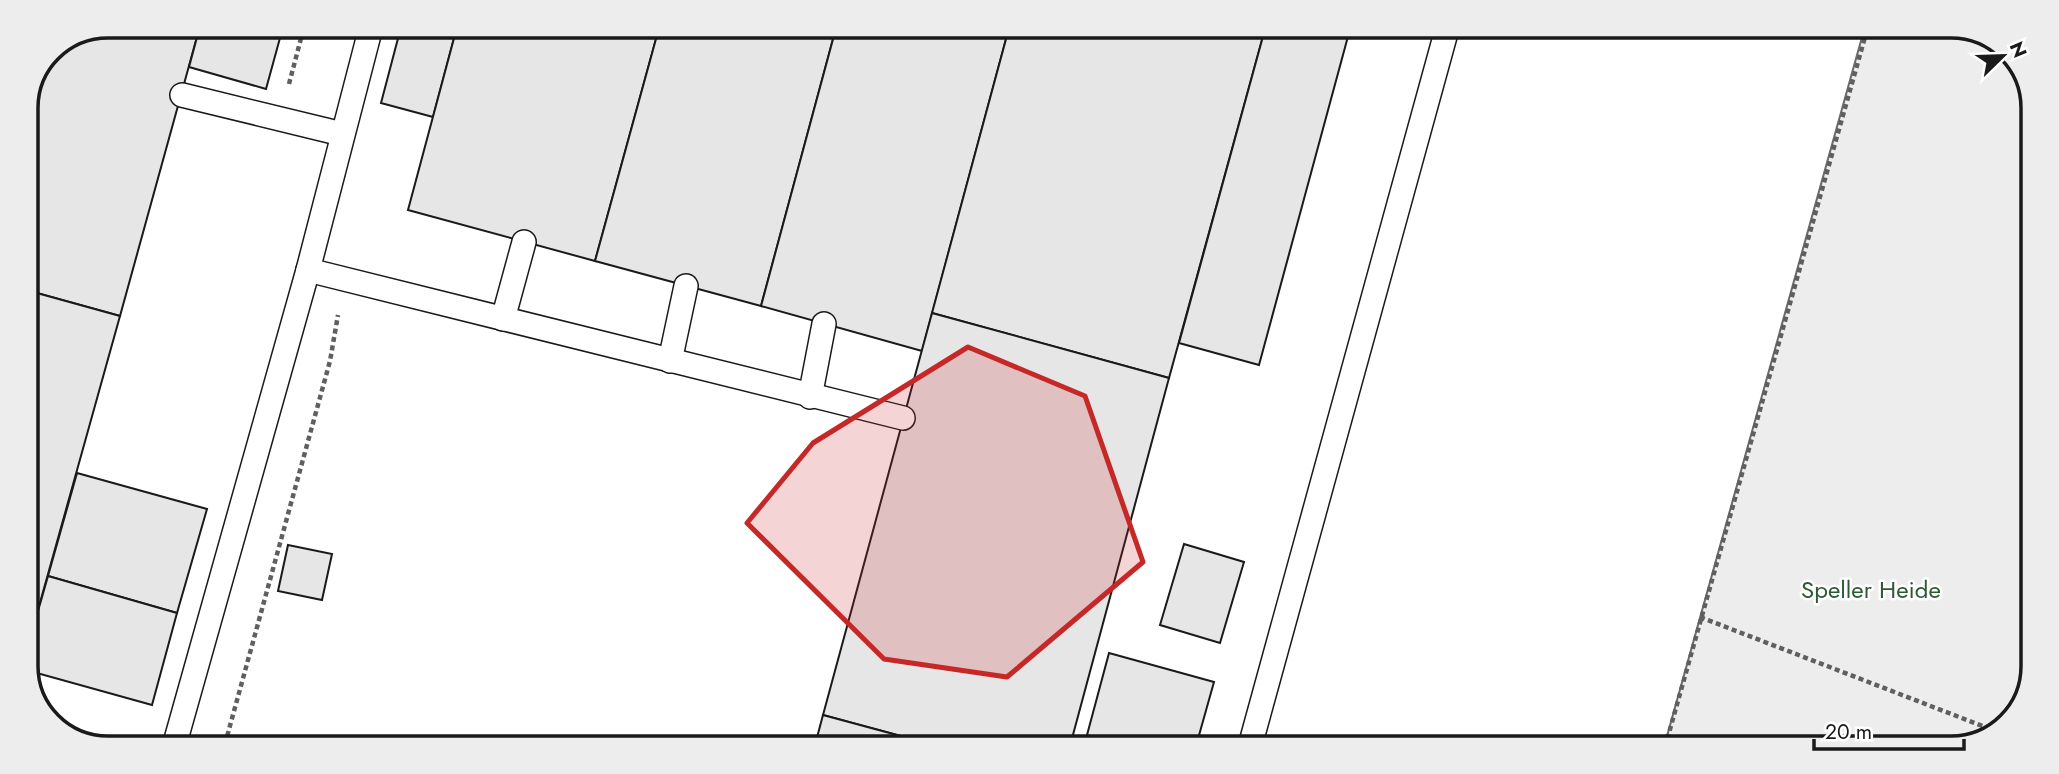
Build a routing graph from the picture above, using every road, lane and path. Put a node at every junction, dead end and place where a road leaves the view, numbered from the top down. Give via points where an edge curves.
1 (301, 38) edge
2 (368, 38) edge
3 (1445, 38) edge
4 (1865, 38) edge
5 (182, 95) dead end
6 (279, 118) junction
7 (342, 134) junction
8 (523, 242) dead end
9 (307, 270) junction
10 (686, 286) dead end
11 (503, 318) junction
12 (824, 324) dead end
13 (670, 361) junction
14 (810, 397) junction
15 (903, 418) dead end
16 (1700, 617) junction
17 (1984, 727) edge
18 (177, 736) edge
19 (1253, 736) edge
20 (1668, 736) edge

1 - 6 path
2 - 7 lane
3 - 19 lane
4 - 16 path
5 - 6 lane
6 - 7 lane
7 - 9 lane
8 - 11 lane
9 - 11 lane
9 - 18 lane
10 - 13 lane
11 - 13 lane
12 - 14 lane
13 - 14 lane
14 - 15 lane
16 - 17 path
16 - 20 path

